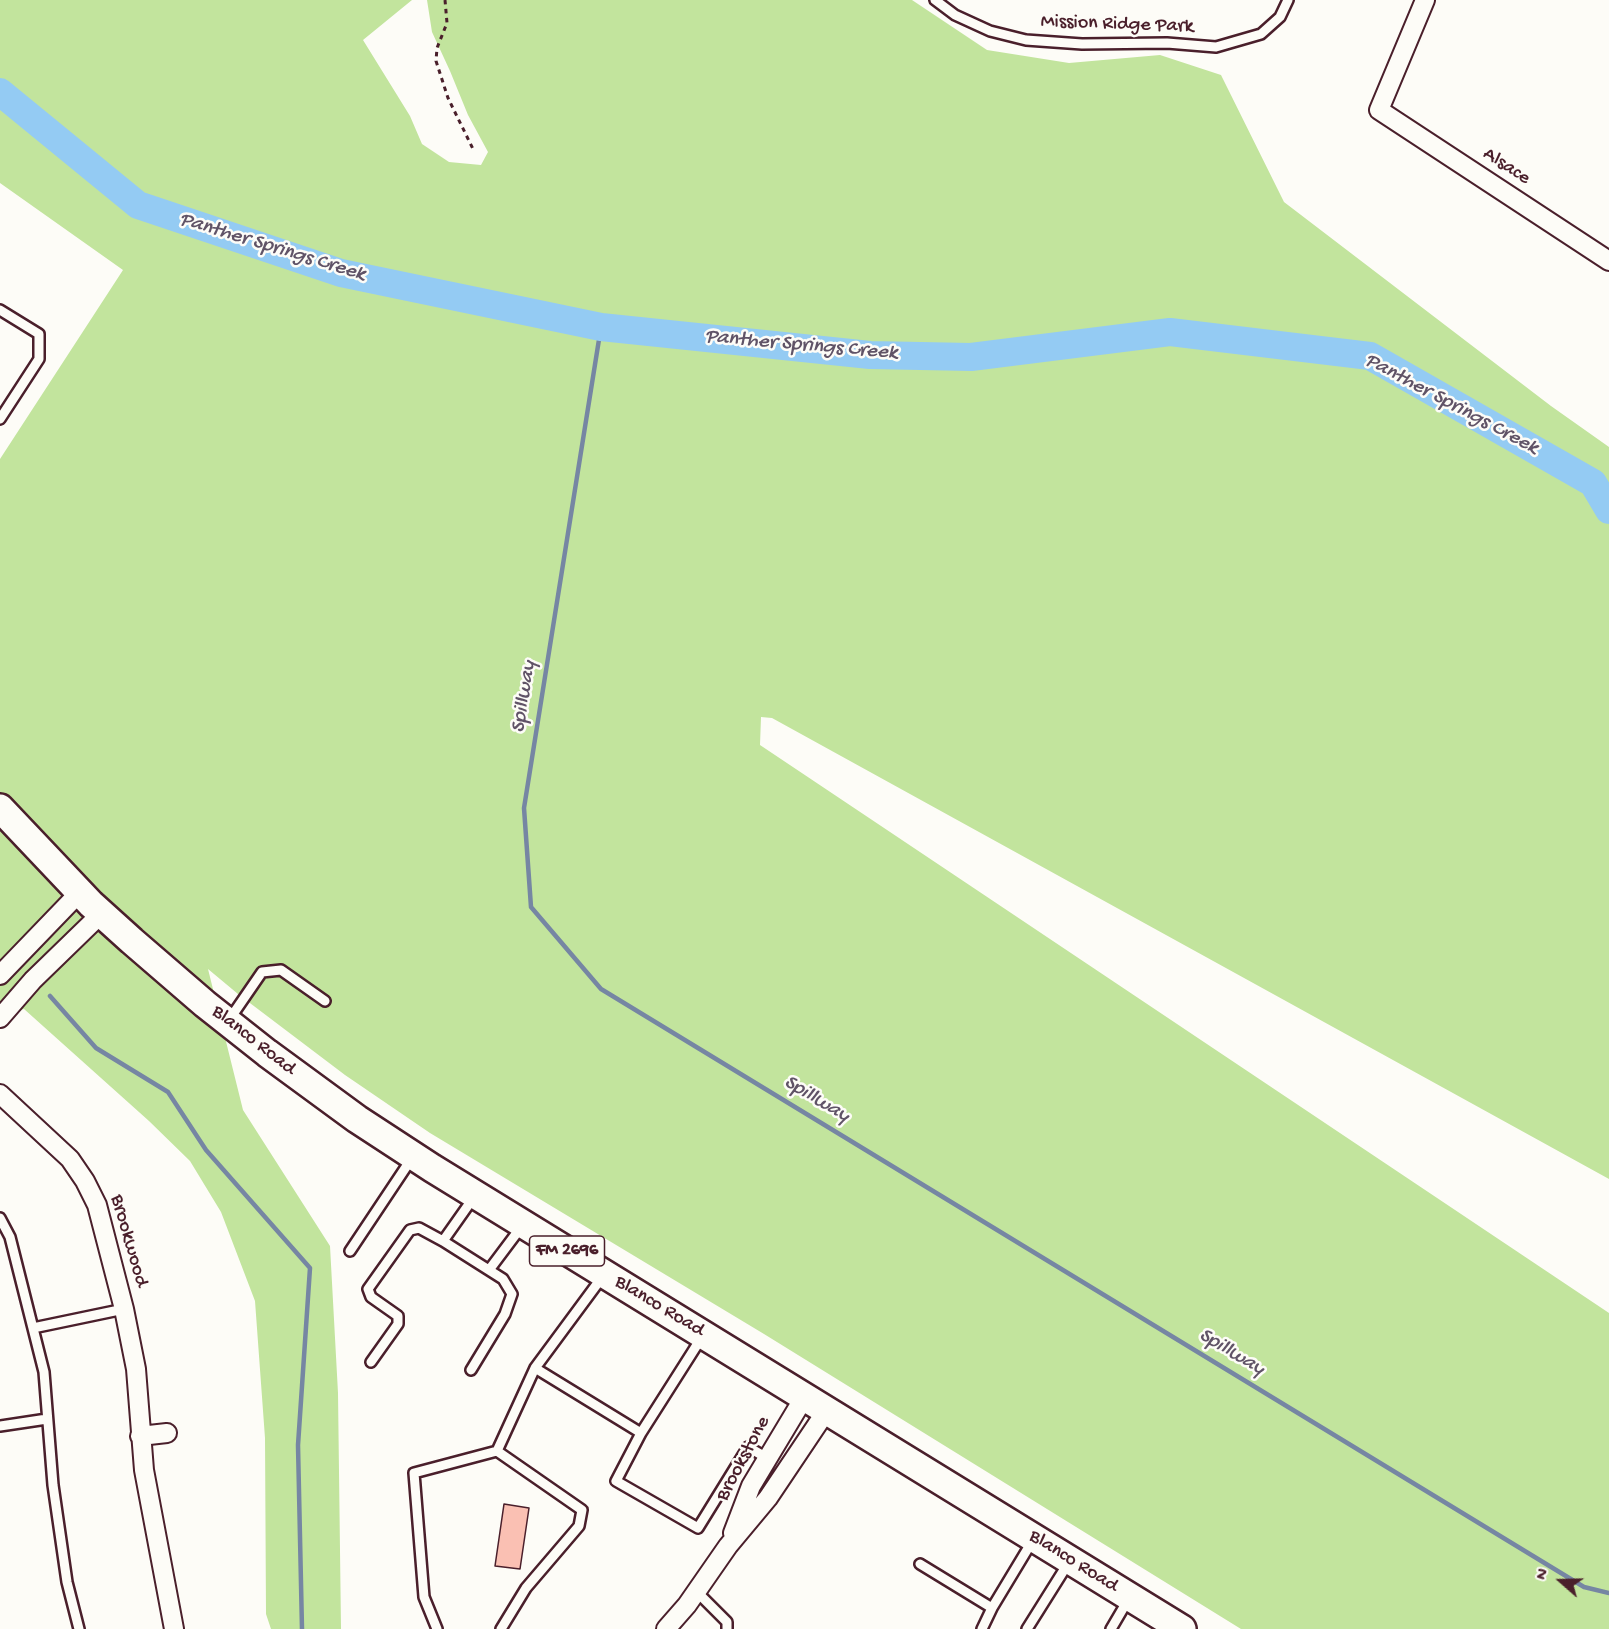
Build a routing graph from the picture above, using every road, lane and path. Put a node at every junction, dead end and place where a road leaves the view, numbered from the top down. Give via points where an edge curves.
1 (446, 0) edge
2 (935, 0) edge
3 (1288, 0) edge
4 (1425, 0) edge
5 (474, 151) dead end
6 (1609, 261) edge
7 (0, 310) edge
8 (0, 419) edge
9 (0, 808) edge
10 (80, 892) junction
11 (102, 914) junction
12 (0, 975) edge
13 (325, 1001) dead end
14 (0, 1018) edge
15 (228, 1022) junction
16 (0, 1094) edge
17 (413, 1156) junction
18 (475, 1195) junction
19 (0, 1218) edge
20 (524, 1224) junction
21 (443, 1241) junction
22 (350, 1251) dead end
23 (489, 1270) junction
24 (605, 1274) junction
25 (124, 1309) junction
26 (33, 1328) junction
27 (704, 1335) junction
28 (371, 1362) dead end
29 (535, 1368) junction
30 (471, 1370) dead end
31 (816, 1403) junction
32 (47, 1419) junction
33 (0, 1426) edge
34 (167, 1433) dead end
35 (641, 1433) junction
36 (140, 1436) junction
37 (496, 1451) junction
38 (767, 1458) junction
39 (1034, 1538) junction
40 (728, 1546) junction
41 (1070, 1560) junction
42 (920, 1564) dead end
43 (697, 1592) junction
44 (1130, 1597) junction
45 (992, 1608) junction
46 (80, 1629) edge
47 (174, 1629) edge
48 (437, 1629) edge
49 (501, 1629) edge
50 (666, 1629) edge
51 (727, 1629) edge
52 (982, 1629) edge
53 (1028, 1629) edge
54 (1111, 1629) edge
55 (1182, 1629) edge

1 - 5 path via 447,22 436,61 448,98
2 - 3 lane, Mission Ridge Park via 990,32 1026,40 1216,47 1261,34 1280,17
4 - 6 street, Alsace via 1379,110
7 - 8 lane via 39,334 39,359
9 - 10 main road, Blanco Road / FM 2696
10 - 11 main road, Blanco Road / FM 2696
10 - 12 street
11 - 14 street via 33,980
11 - 15 main road, Blanco Road / FM 2696
13 - 15 lane via 281,970 262,972
15 - 17 main road, Blanco Road / FM 2696
16 - 25 street, Brookwood via 70,1159 85,1180 97,1205
17 - 18 main road, Blanco Road / FM 2696
17 - 22 lane
18 - 20 main road, Blanco Road / FM 2696
18 - 21 lane
19 - 26 lane via 10,1237
20 - 23 lane
20 - 24 main road, Blanco Road / FM 2696
21 - 23 lane
21 - 28 lane via 419,1228 410,1230 368,1289 371,1297 398,1316 398,1324
23 - 30 lane via 503,1279 512,1294 506,1314
24 - 27 main road, Blanco Road / FM 2696
24 - 29 lane
25 - 26 lane
25 - 36 street, Brookwood via 136,1369
26 - 32 lane via 44,1372
27 - 31 main road, Blanco Road / FM 2696
27 - 35 lane
29 - 35 lane
29 - 37 lane
31 - 38 street, Brookstone
31 - 39 main road, Blanco Road / FM 2696
31 - 40 street, Brookstone via 768,1498
32 - 33 lane
32 - 46 lane via 67,1582
34 - 36 street
35 - 38 lane via 616,1481 698,1528 748,1447
36 - 47 street, Brookwood
37 - 48 lane via 414,1473 424,1597
37 - 49 lane via 582,1510 579,1526 526,1588
38 - 40 street, Brookstone via 751,1486
39 - 41 main road, Blanco Road / FM 2696
39 - 45 lane
40 - 43 street, Brookstone
41 - 44 main road, Blanco Road / FM 2696
41 - 53 lane
42 - 45 lane
43 - 50 street, Brookstone
43 - 51 lane via 727,1622
44 - 54 lane
44 - 55 main road, Blanco Road / FM 2696
45 - 52 lane

